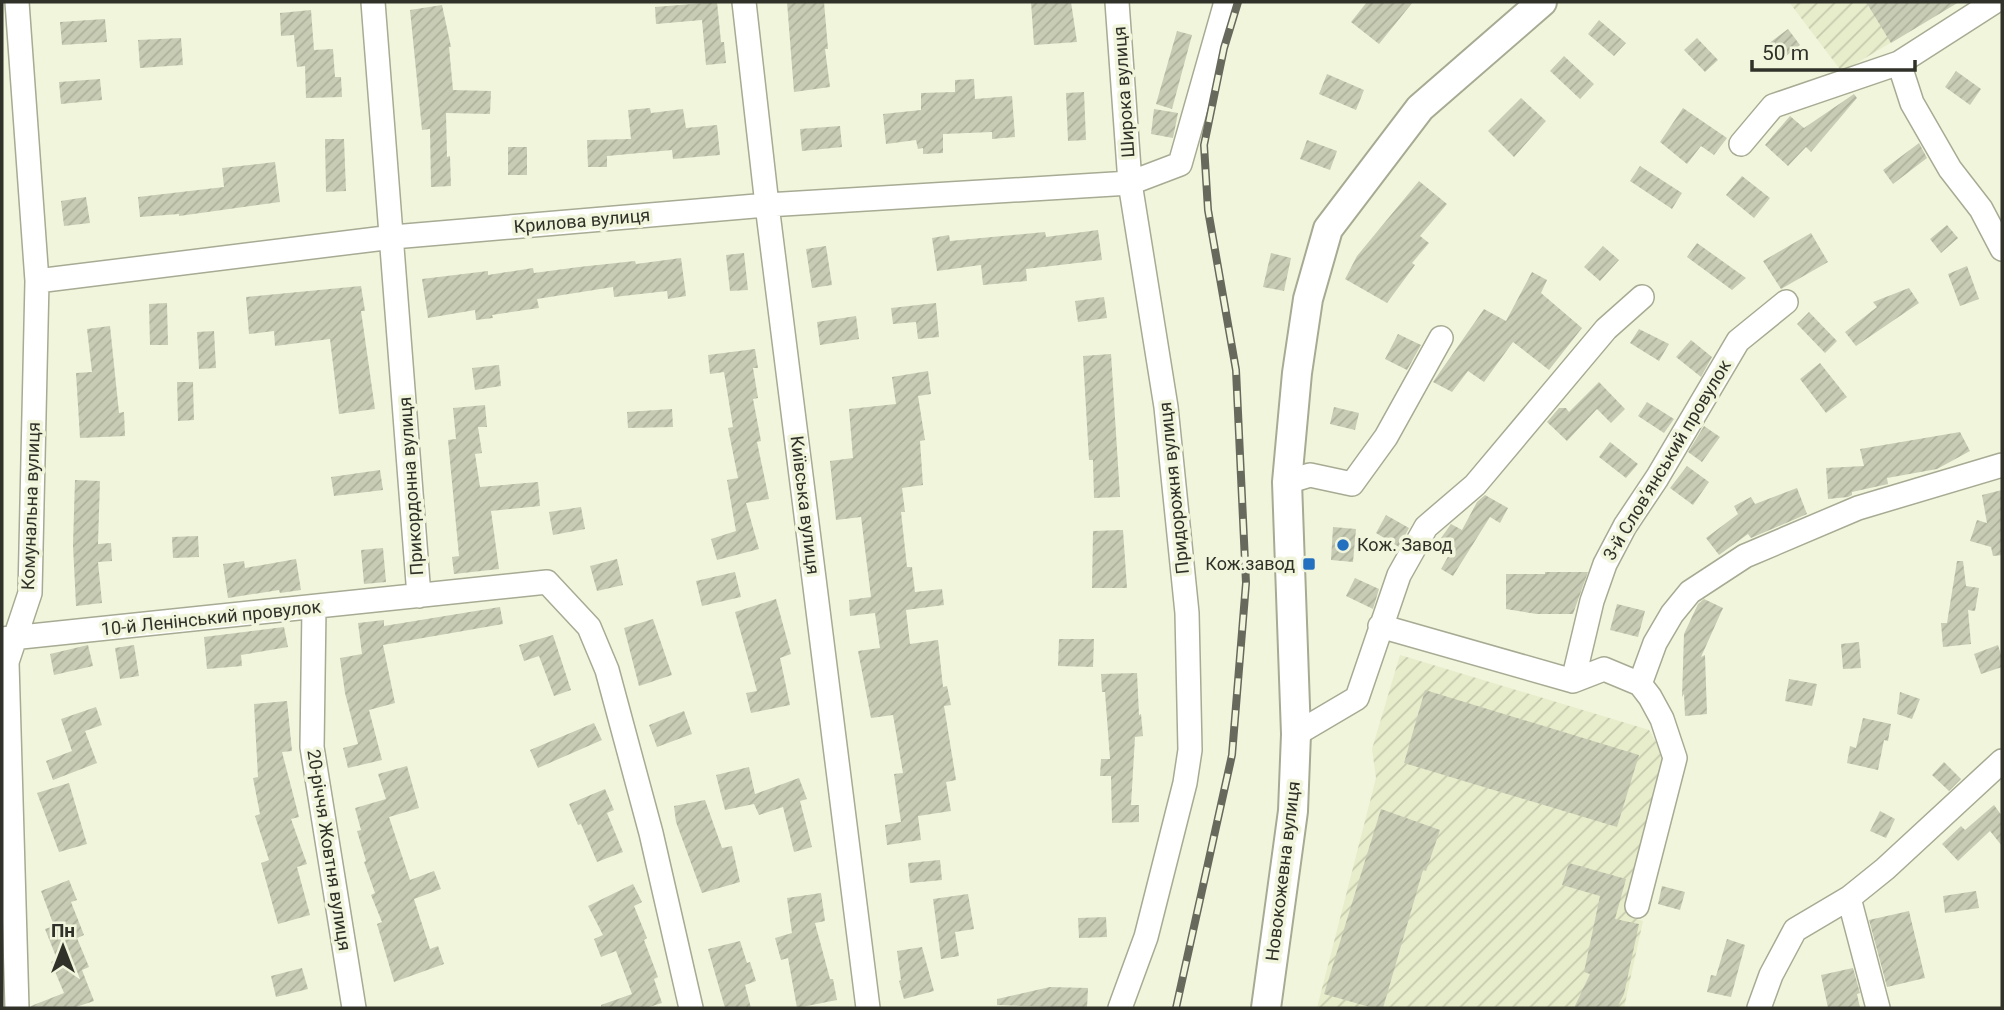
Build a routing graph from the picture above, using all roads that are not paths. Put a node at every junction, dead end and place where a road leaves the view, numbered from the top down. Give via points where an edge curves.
1 (17, 2) edge
2 (373, 2) edge
3 (744, 2) edge
4 (1118, 2) edge
5 (1226, 2) edge
6 (1542, 2) edge
7 (1994, 2) edge
8 (1899, 63) junction
9 (1741, 144) dead end
10 (1130, 183) junction
11 (767, 205) junction
12 (393, 237) junction
13 (2002, 249) edge
14 (37, 281) junction
15 (1642, 297) dead end
16 (1786, 302) dead end
17 (1441, 338) dead end
18 (2002, 465) edge
19 (1287, 482) junction
20 (419, 596) junction
21 (314, 608) junction
22 (1380, 626) junction
23 (9, 639) edge
24 (1573, 681) junction
25 (1640, 684) junction
26 (1296, 734) junction
27 (2002, 761) edge
28 (1849, 898) junction
29 (1637, 906) dead end
30 (17, 1008) edge
31 (354, 1008) edge
32 (691, 1008) edge
33 (868, 1008) edge
34 (1120, 1008) edge
35 (1266, 1008) edge
36 (1759, 1008) edge
37 (1878, 1008) edge

1 - 14 street, Комунальна вулиця
2 - 12 street, Прикордонна вулиця
3 - 11 street, Київська вулиця
4 - 10 street, Широка вулиця
5 - 10 street via 1180,164
6 - 19 street, Новокожевна вулиця via 1420,107 1328,229 1308,299
7 - 8 street
8 - 9 street via 1773,106
8 - 13 street via 1912,103
10 - 11 street, Крилова вулиця
10 - 34 street, Придорожня вулиця via 1166,407 1187,613 1189,750 1146,937
11 - 12 street, Крилова вулиця
11 - 33 street, Київська вулиця
12 - 14 street, Крилова вулиця
12 - 20 street, Прикордонна вулиця
14 - 23 street, Комунальна вулиця via 30,593
15 - 22 street via 1606,329 1475,485 1426,527 1399,575
16 - 24 street, 3-й Слов’янський провулок via 1738,341 1625,526 1601,576
17 - 19 street via 1386,437 1352,484 1310,475
18 - 25 street via 1858,508 1745,556 1684,599 1654,643
19 - 26 street, Новокожевна вулиця
20 - 21 street, 10-й Ленінський провулок
20 - 32 street, Прикордонна вулиця via 547,582 589,627 618,708
21 - 23 street, 10-й Ленінський провулок
21 - 31 street, 20-річчя Жовтня вулиця via 312,747
22 - 24 street
22 - 26 street via 1357,698
23 - 30 street, Комунальна вулиця
24 - 25 street via 1604,669
25 - 29 street via 1662,719 1675,758
26 - 35 street, Новокожевна вулиця via 1293,811
27 - 28 street
28 - 36 street via 1795,930
28 - 37 street

